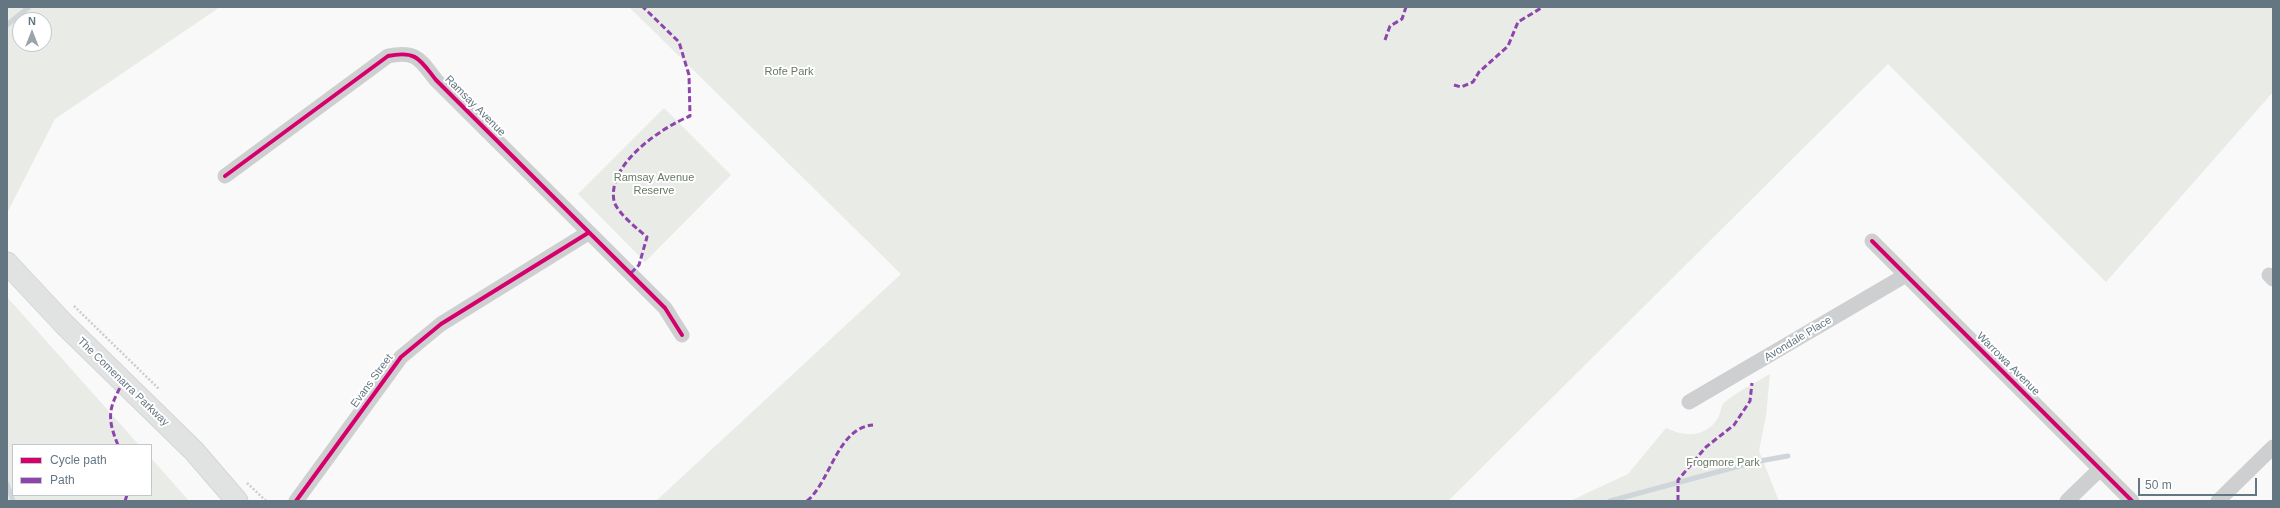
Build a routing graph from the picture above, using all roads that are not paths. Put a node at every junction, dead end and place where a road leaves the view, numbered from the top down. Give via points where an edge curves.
1 (225, 176) dead end
2 (588, 233) junction
3 (1872, 241) dead end
4 (7, 263) edge
5 (1906, 274) junction
6 (682, 335) dead end
7 (1689, 402) dead end
8 (2273, 447) edge
9 (2100, 469) junction
10 (237, 501) edge
11 (296, 501) edge
12 (2067, 501) edge
13 (2132, 501) edge
14 (2218, 501) edge

1 - 2 street, Ramsay Avenue via 388,56 402,53 417,57 436,80
2 - 6 street, Ramsay Avenue via 665,308
2 - 11 street, Evans Street via 441,324 401,357
3 - 5 street, Warrowa Avenue
4 - 10 main road, The Comenarra Parkway via 64,324 194,451
5 - 7 street, Avondale Place
5 - 9 street, Warrowa Avenue
8 - 14 street
9 - 12 street
9 - 13 street, Warrowa Avenue

